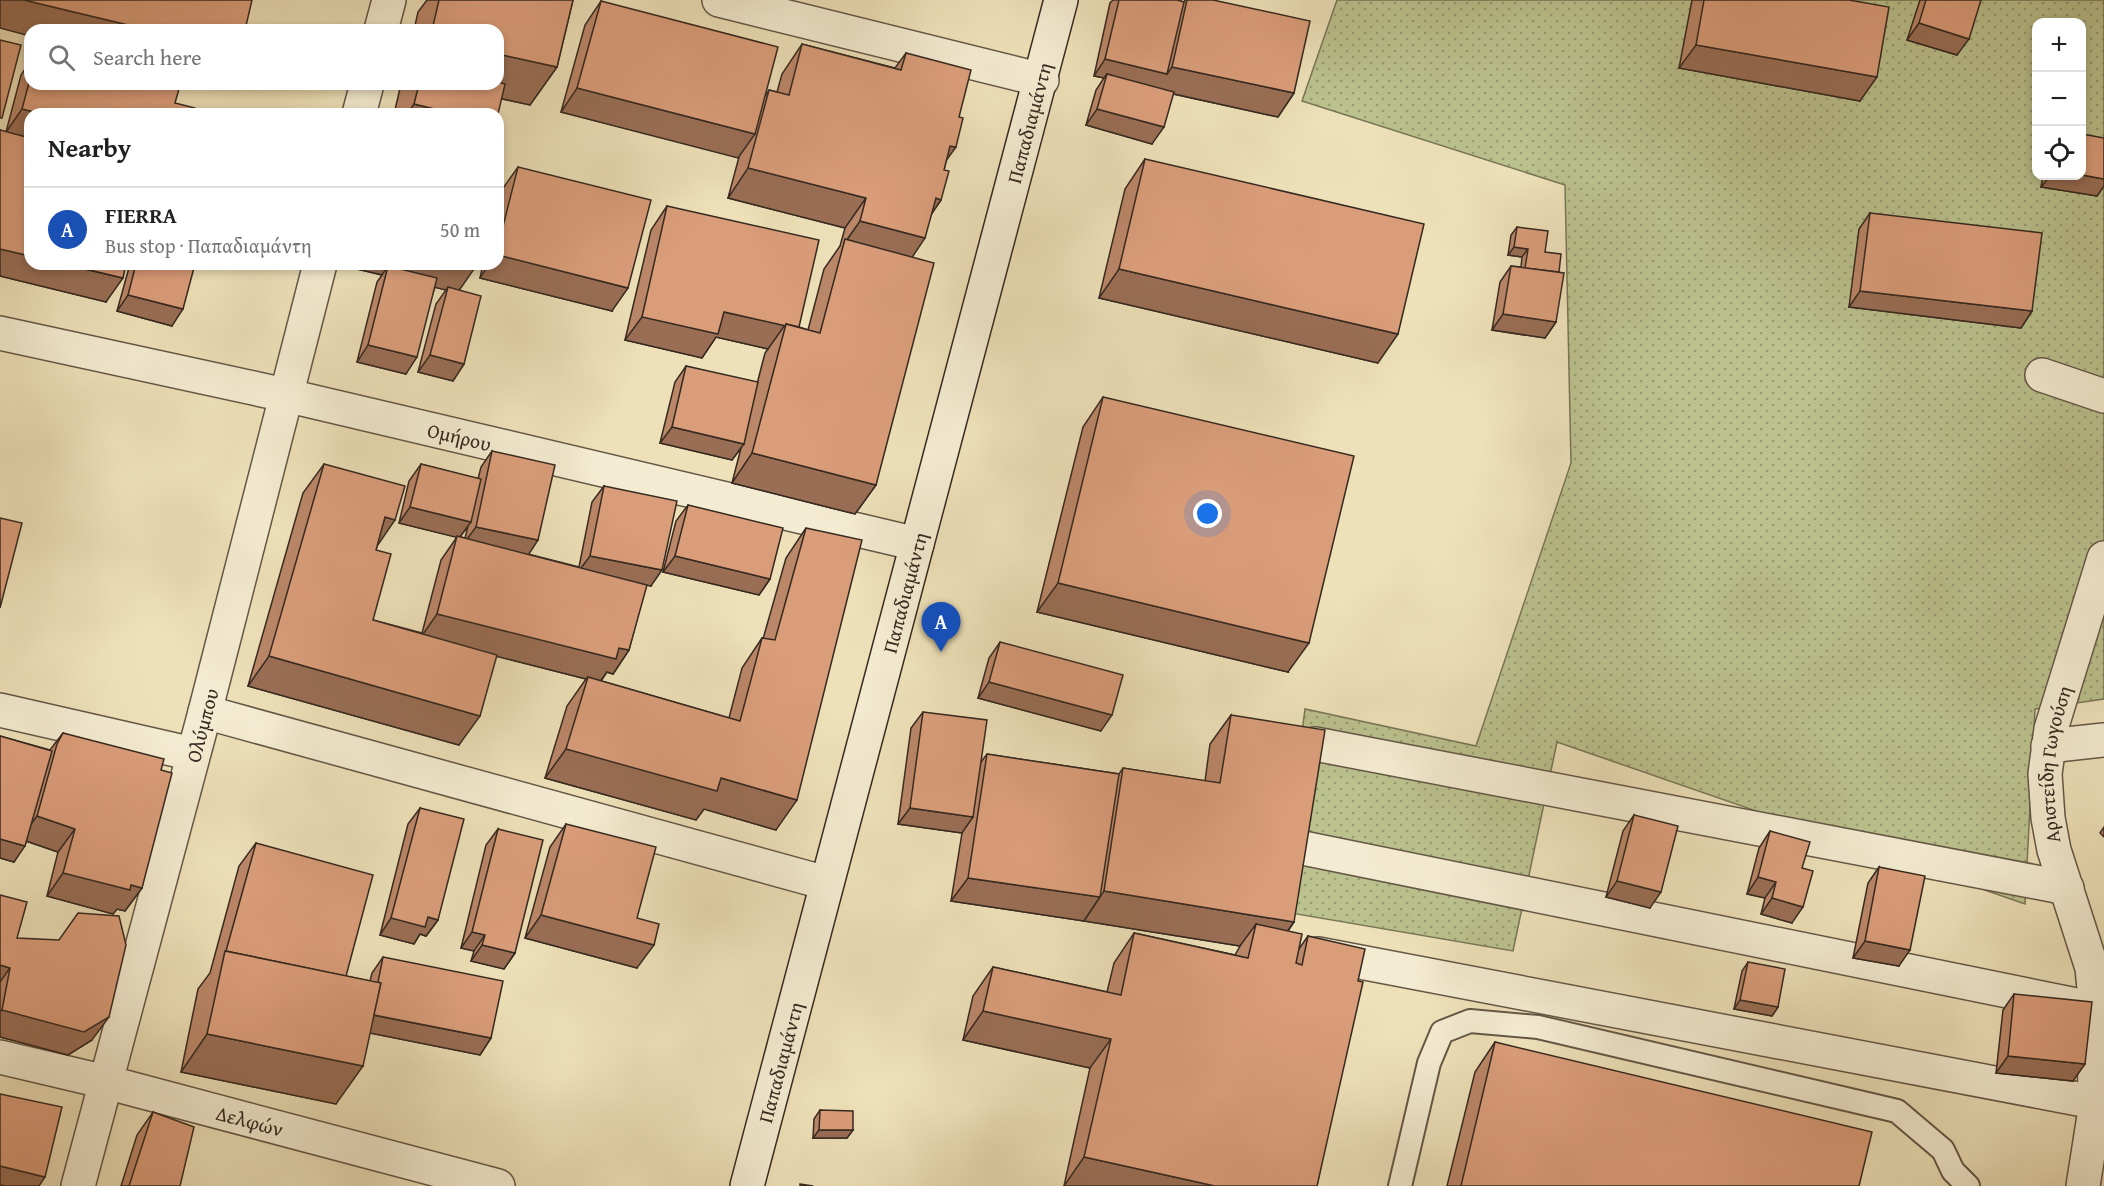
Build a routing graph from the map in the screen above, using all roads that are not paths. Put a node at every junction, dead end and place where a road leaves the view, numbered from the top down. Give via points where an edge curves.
1 (389, 0) edge
2 (719, 0) edge
3 (1061, 0) edge
4 (383, 24) edge
5 (1042, 80) junction
6 (365, 90) edge
7 (361, 108) edge
8 (318, 270) edge
9 (0, 333) edge
10 (2042, 375) dead end
11 (285, 395) junction
12 (2104, 396) edge
13 (917, 544) junction
14 (2104, 558) edge
15 (0, 710) edge
16 (205, 712) junction
17 (2104, 741) edge
18 (1315, 744) edge
19 (2048, 746) junction
20 (193, 754) junction
21 (1298, 847) edge
22 (826, 883) junction
23 (2067, 888) junction
24 (1292, 949) edge
25 (2096, 1009) junction
26 (0, 1057) edge
27 (106, 1083) junction
28 (2094, 1102) junction
29 (78, 1186) edge
30 (498, 1186) edge
31 (747, 1186) edge
32 (1400, 1186) edge
33 (1968, 1186) edge
34 (2083, 1186) edge

1 - 4 street
2 - 5 street
3 - 5 street, Παπαδιαμάντη
5 - 13 street, Παπαδιαμάντη
6 - 7 street
8 - 11 street, Ολύμπου
9 - 11 street, Ομήρου
10 - 12 street
11 - 13 street, Ομήρου
11 - 16 street, Ολύμπου
13 - 22 street, Παπαδιαμάντη
14 - 19 street, Αριστείδη Γωγούση
15 - 20 street
16 - 20 street, Ολύμπου
16 - 22 street
17 - 19 street
18 - 23 street
19 - 23 street, Αριστείδη Γωγούση via 2048,818
20 - 27 street, Ολύμπου
21 - 25 street
22 - 31 street, Παπαδιαμάντη
23 - 25 street, Αριστείδη Γωγούση via 2092,968
24 - 28 street
25 - 28 street, Αριστείδη Γωγούση
26 - 27 street, Δελφών
27 - 29 street, Ολύμπου
27 - 30 street, Δελφών
28 - 34 street, Αριστείδη Γωγούση
32 - 33 lane via 1429,1063 1442,1032 1470,1021 1538,1028 1897,1111 1943,1150 1953,1171

